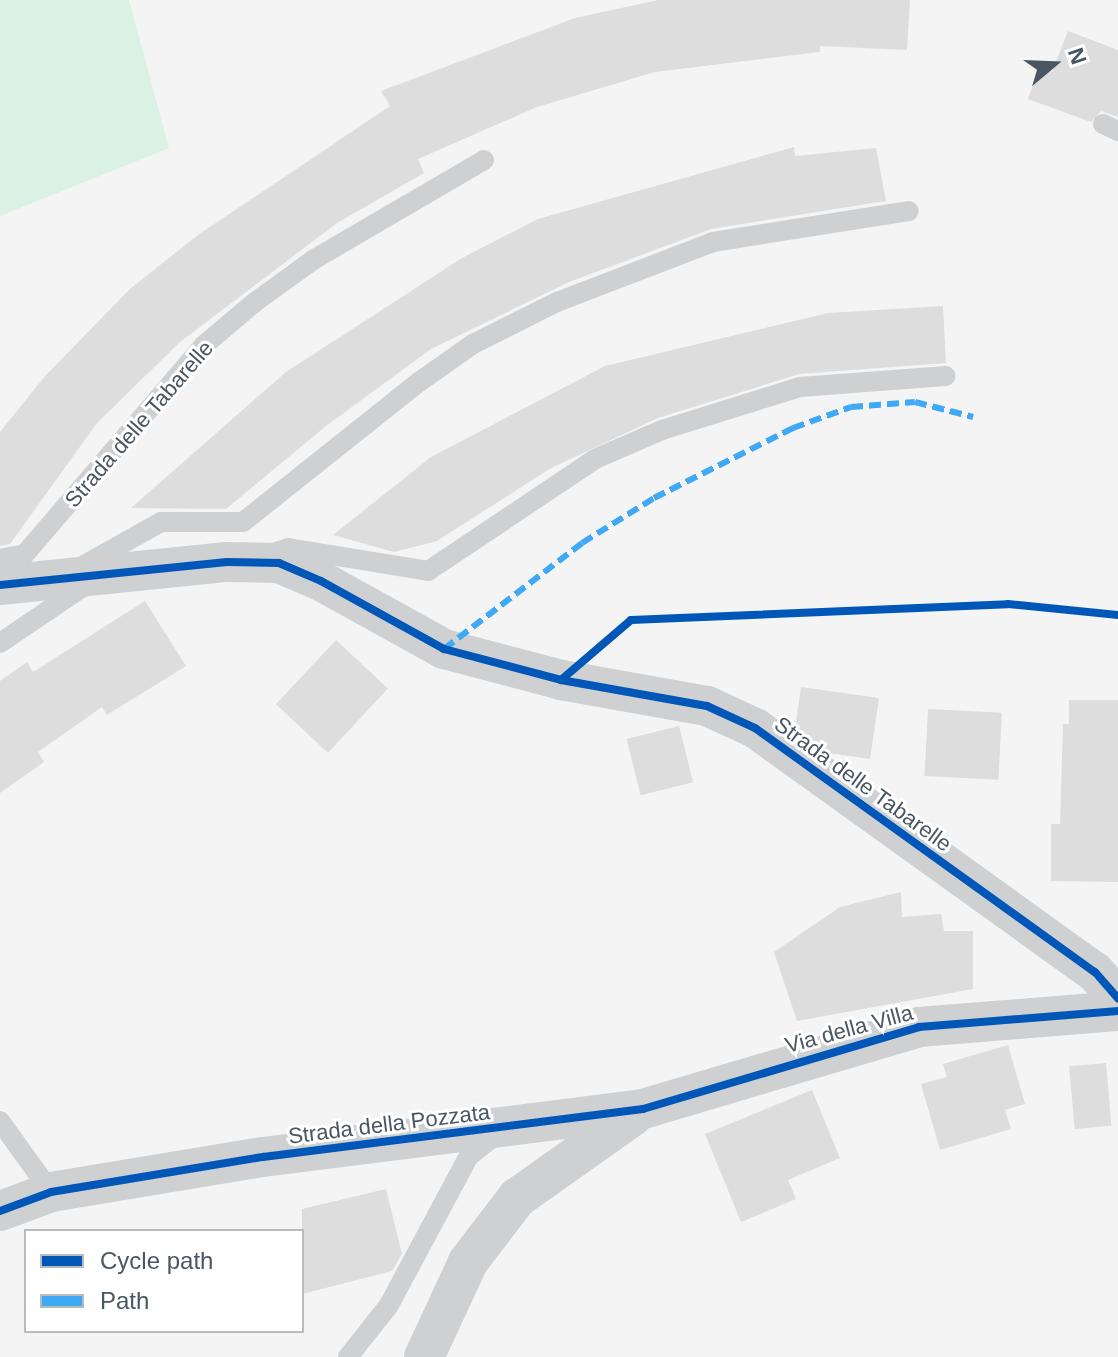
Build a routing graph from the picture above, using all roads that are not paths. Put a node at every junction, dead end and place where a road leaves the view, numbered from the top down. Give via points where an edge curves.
1 (484, 160) dead end
2 (909, 211) dead end
3 (946, 376) dead end
4 (0, 559) edge
5 (250, 562) junction
6 (104, 573) junction
7 (61, 577) junction
8 (0, 585) edge
9 (0, 643) edge
10 (1118, 998) edge
11 (1118, 1011) edge
12 (643, 1109) junction
13 (0, 1121) edge
14 (503, 1129) junction
15 (51, 1192) junction
16 (0, 1211) edge
17 (348, 1357) edge
18 (424, 1357) edge

1 - 4 lane, Strada delle Tabarelle via 313,260 255,302 203,346 25,554
2 - 7 lane, Strada delle Tabarelle via 713,242 557,302 473,344 243,522 161,522
3 - 5 lane, Strada delle Tabarelle via 800,387 662,430 595,459 428,571 288,548
5 - 6 street, Strada delle Tabarelle
5 - 10 street, Strada delle Tabarelle via 279,563 321,581 444,649 561,680 707,706 755,728 1095,972
6 - 7 street, Strada delle Tabarelle
6 - 9 lane, Strada delle Tabarelle
7 - 8 street, Strada delle Tabarelle
11 - 12 street, Via della Villa via 919,1027
12 - 14 street, Strada della Pozzata
12 - 18 street via 517,1198 468,1262
13 - 15 lane
14 - 15 street, Strada della Pozzata via 263,1157
14 - 17 lane via 469,1156 389,1305
15 - 16 street, Strada della Pozzata

